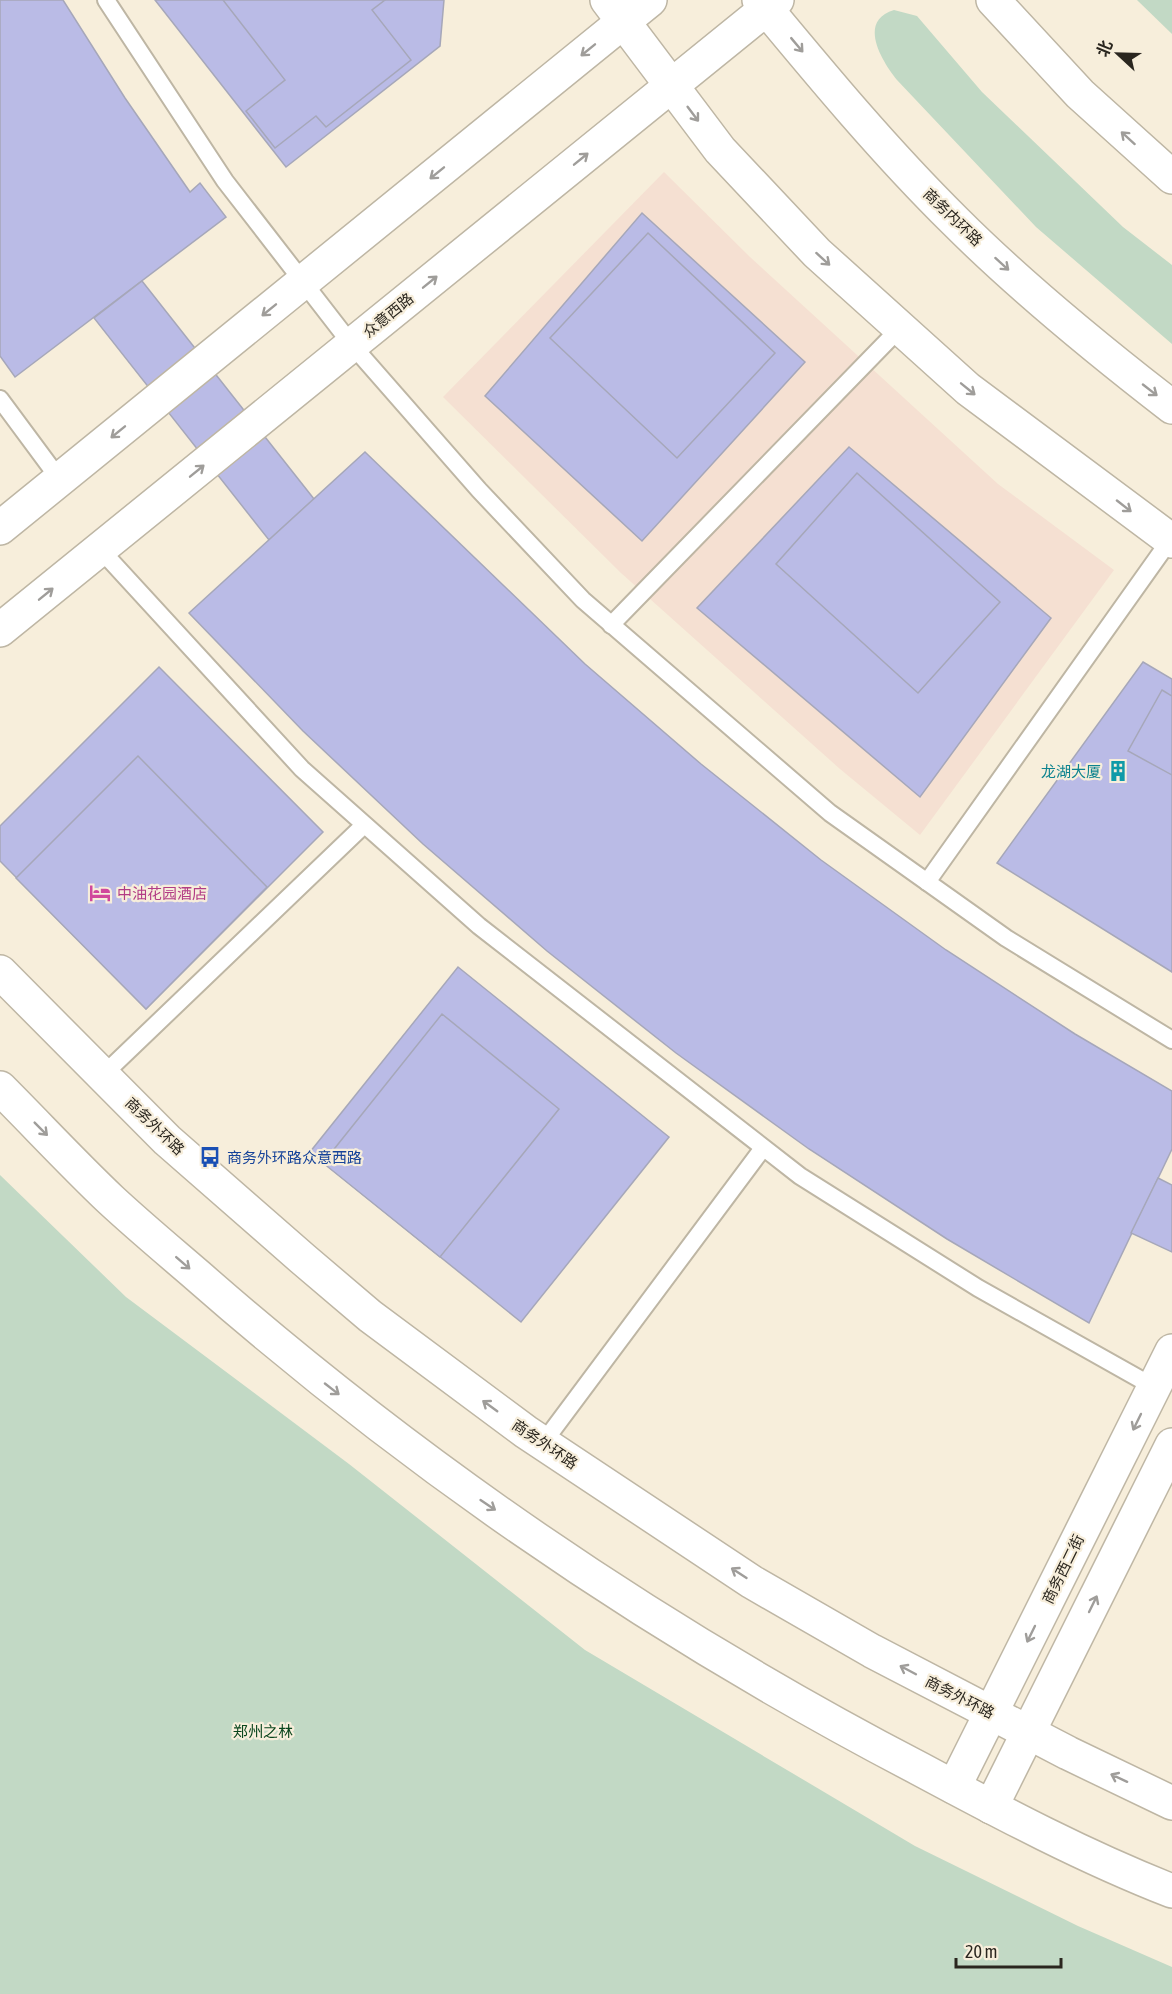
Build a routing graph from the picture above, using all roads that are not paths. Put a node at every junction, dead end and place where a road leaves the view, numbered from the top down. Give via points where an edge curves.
1 (106, 0) edge
2 (650, 0) edge
3 (993, 0) edge
4 (768, 3) edge
5 (615, 11) edge
6 (671, 86) junction
7 (1172, 177) edge
8 (303, 282) junction
9 (900, 328) junction
10 (352, 345) junction
11 (0, 399) edge
12 (1172, 407) edge
13 (60, 480) junction
14 (0, 528) edge
15 (1171, 540) edge
16 (100, 549) junction
17 (610, 625) junction
18 (0, 630) edge
19 (364, 825) junction
20 (927, 882) junction
21 (0, 972) edge
22 (1172, 1040) edge
23 (103, 1075) junction
24 (0, 1088) edge
25 (764, 1148) junction
26 (1172, 1351) edge
27 (1154, 1387) junction
28 (543, 1443) junction
29 (1172, 1445) edge
30 (991, 1714) junction
31 (1029, 1733) junction
32 (954, 1788) junction
33 (1172, 1803) edge
34 (991, 1807) junction
35 (1172, 1892) edge

1 - 8 lane via 225,181
2 - 5 street
7 -> 3 street via 1080,94
4 - 6 street, 众意西路
4 -> 12 street, 商务内环路 via 900,164 956,222 1050,307
5 - 6 street
5 -> 8 street
6 -> 9 street via 720,150 809,244
10 -> 6 street, 众意西路
8 - 10 lane
8 -> 13 street
9 -> 15 street via 968,389
9 - 17 lane
16 -> 10 street, 众意西路
10 - 17 lane via 479,490
11 - 13 lane
13 - 14 street
15 - 20 lane
18 -> 16 street, 众意西路
16 - 19 lane via 302,769
17 - 20 lane via 830,813
19 - 23 lane
19 - 25 lane via 478,926
20 - 22 lane via 1006,938
21 - 23 street, 商务外环路
28 -> 23 street, 商务外环路 via 370,1316 167,1140
24 -> 32 street via 111,1200 319,1380 409,1449 709,1652 832,1724
25 - 27 lane via 800,1176 978,1288
25 - 28 lane
26 - 27 street, 商务西二街
27 -> 30 street, 商务西二街
30 -> 28 street, 商务外环路 via 872,1652 752,1582
31 -> 29 street
30 - 31 street, 商务外环路
30 - 32 street, 商务西二街
33 -> 31 street, 商务外环路
31 - 34 street
32 - 34 street
34 - 35 street

